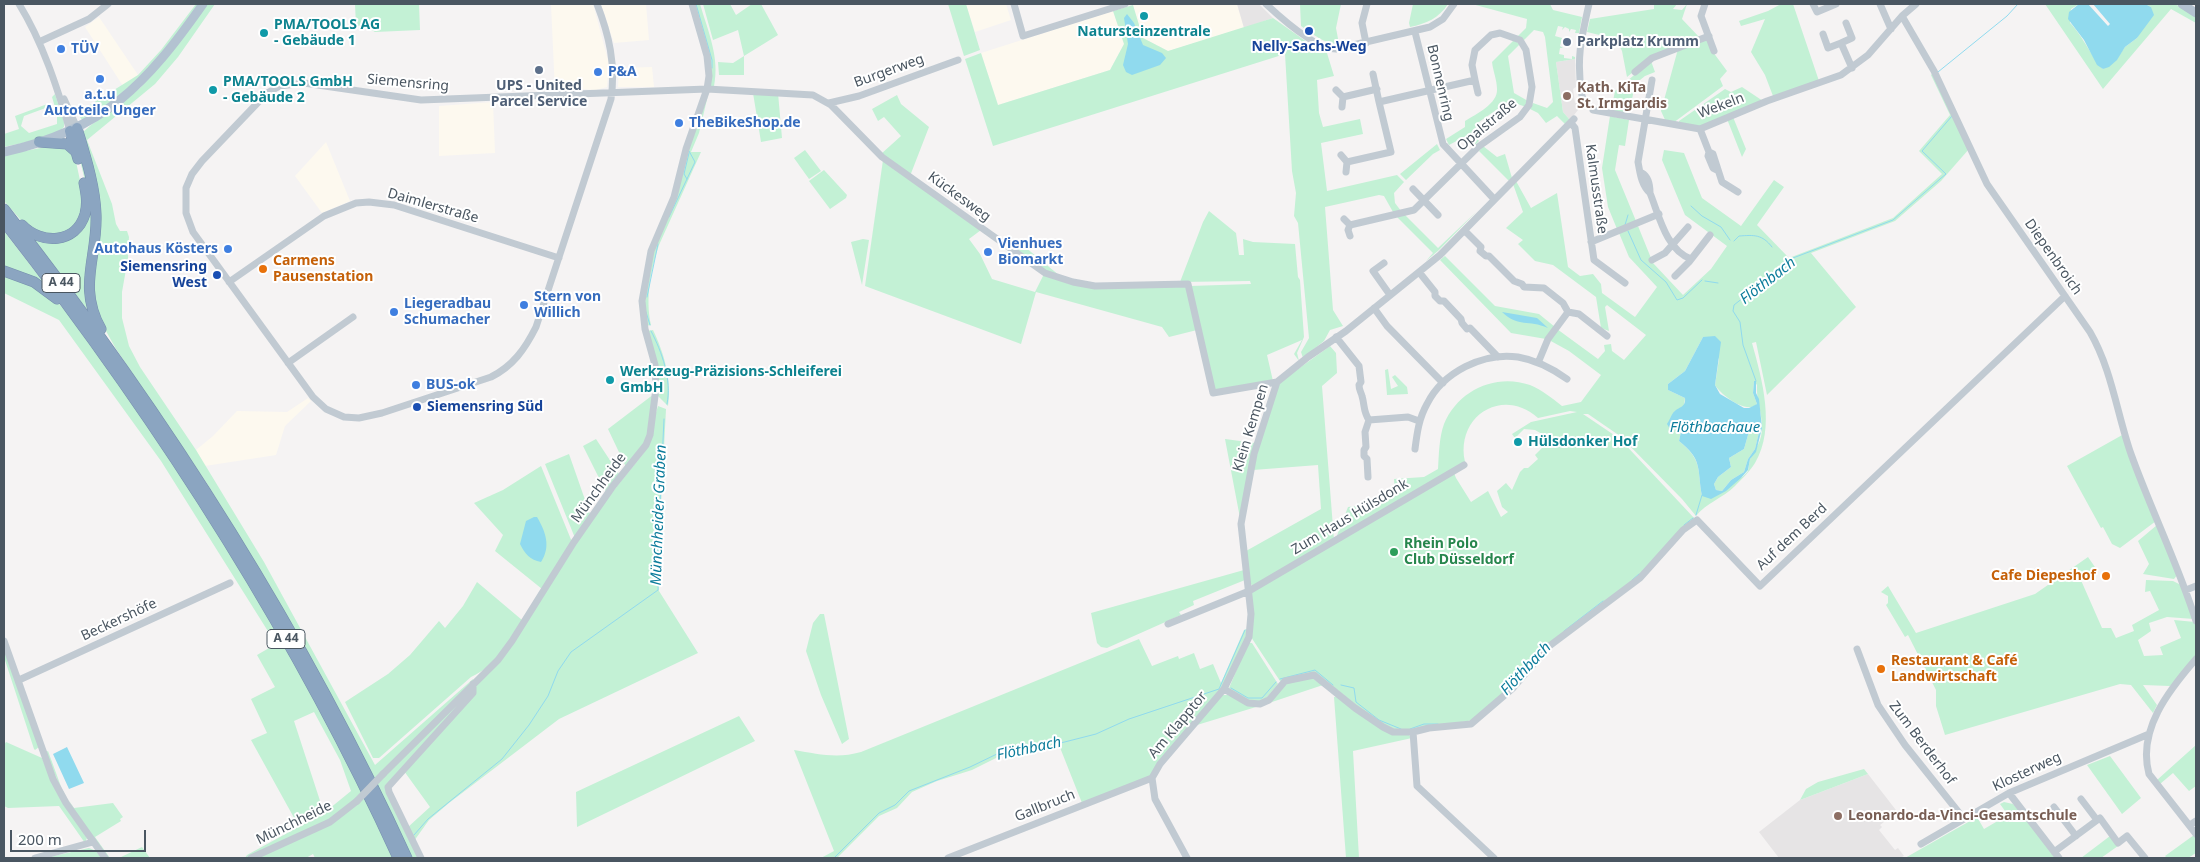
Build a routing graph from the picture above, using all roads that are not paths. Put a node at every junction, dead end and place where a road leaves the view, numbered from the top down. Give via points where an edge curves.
1 (19, 4) edge
2 (108, 4) edge
3 (203, 4) edge
4 (597, 4) edge
5 (692, 4) edge
6 (1014, 4) edge
7 (1125, 4) edge
8 (1266, 4) edge
9 (1367, 4) edge
10 (1454, 4) edge
11 (1589, 4) edge
12 (1705, 4) edge
13 (1813, 4) edge
14 (1836, 4) edge
15 (1880, 4) edge
16 (1916, 4) edge
17 (2182, 4) edge
18 (1113, 5) edge
19 (2196, 13) edge
20 (1902, 16) junction
21 (1846, 23) dead end
22 (1891, 29) junction
23 (1415, 32) junction
24 (1823, 34) dead end
25 (1709, 36) junction
26 (39, 42) junction
27 (1366, 43) junction
28 (1841, 43) junction
29 (1714, 51) dead end
30 (958, 60) dead end
31 (1852, 68) junction
32 (1635, 72) dead end
33 (1373, 74) dead end
34 (1474, 80) junction
35 (1652, 80) dead end
36 (707, 89) junction
37 (1377, 89) junction
38 (1336, 90) dead end
39 (1429, 90) junction
40 (612, 92) junction
41 (1478, 93) dead end
42 (1343, 97) junction
43 (1584, 100) dead end
44 (1379, 102) junction
45 (829, 103) junction
46 (1342, 107) dead end
47 (1593, 110) dead end
48 (1645, 120) junction
49 (1572, 121) joint
50 (74, 129) junction
51 (1700, 129) junction
52 (39, 142) junction
53 (4, 152) edge
54 (76, 152) junction
55 (1341, 155) dead end
56 (1347, 162) junction
57 (1461, 164) junction
58 (1346, 172) dead end
59 (1413, 189) dead end
60 (1738, 192) dead end
61 (1494, 199) junction
62 (1424, 200) junction
63 (4, 203) edge
64 (4, 209) edge
65 (1659, 214) junction
66 (1438, 215) dead end
67 (1344, 219) dead end
68 (4, 222) edge
69 (1350, 225) junction
70 (1688, 227) dead end
71 (1465, 231) junction
72 (1710, 235) dead end
73 (1350, 236) dead end
74 (1591, 242) junction
75 (1673, 245) junction
76 (559, 258) junction
77 (1691, 259) junction
78 (1652, 260) dead end
79 (1384, 263) dead end
80 (4, 271) edge
81 (1419, 272) junction
82 (1675, 276) dead end
83 (229, 282) junction
84 (1625, 283) dead end
85 (1390, 295) junction
86 (2065, 296) junction
87 (1374, 308) junction
88 (1568, 312) junction
89 (353, 317) dead end
90 (1336, 336) junction
91 (1607, 336) dead end
92 (95, 343) junction
93 (1498, 357) junction
94 (116, 359) junction
95 (288, 363) junction
96 (1538, 363) junction
97 (1567, 380) dead end
98 (1277, 382) junction
99 (1442, 382) junction
100 (1369, 420) junction
101 (1419, 420) junction
102 (1415, 448) dead end
103 (1464, 465) dead end
104 (1368, 477) dead end
105 (230, 584) dead end
106 (2196, 586) edge
107 (2186, 590) junction
108 (1249, 591) junction
109 (2196, 621) edge
110 (1168, 624) dead end
111 (4, 641) edge
112 (1857, 649) dead end
113 (2196, 659) edge
114 (19, 680) junction
115 (473, 684) junction
116 (1224, 690) junction
117 (1413, 732) junction
118 (2149, 734) junction
119 (1152, 778) junction
120 (2009, 792) junction
121 (2081, 799) dead end
122 (2054, 807) dead end
123 (1964, 819) junction
124 (2097, 820) junction
125 (2193, 823) edge
126 (2196, 834) edge
127 (2076, 836) junction
128 (93, 842) junction
129 (1921, 844) dead end
130 (2054, 852) junction
131 (35, 858) edge
132 (105, 858) edge
133 (250, 858) edge
134 (398, 858) edge
135 (407, 858) edge
136 (421, 858) edge
137 (948, 858) edge
138 (1187, 858) edge
139 (1494, 858) edge
140 (2059, 858) edge
141 (2145, 858) edge

1 - 26 street
2 - 26 street via 89,19
3 - 50 main road via 177,40 134,89
4 - 40 street, Siemensring via 611,47
5 - 36 street, Münchheide via 707,56
6 - 18 street via 1023,36
7 - 18 street
8 - 27 street via 1326,48
9 - 27 street via 1362,23
10 - 23 street, Bonnenring via 1443,19
11 - 43 street via 1578,61
12 - 25 street via 1701,16
13 - 14 street via 1817,12
15 - 22 street
16 - 20 street, Wekeln
17 - 19 main road
20 - 22 street, Wekeln
20 - 86 street, Diepenbroich via 1934,70 1987,184
21 - 28 street via 1852,38
22 - 31 street, Wekeln
23 - 27 street
23 - 39 street, Bonnenring
24 - 28 street via 1828,48
25 - 29 street
25 - 32 street via 1653,58
26 - 50 street
28 - 31 street
30 - 45 street, Burgerweg via 859,96
31 - 51 street, Wekeln via 1832,79
33 - 37 street
34 - 39 street
34 - 41 street, Opalstraße
34 - 57 street, Opalstraße via 1475,50 1491,35 1500,33 1520,40 1526,50 1532,87 1529,105 1520,117 1478,147
35 - 48 street
36 - 40 street, Siemensring
36 - 45 street, Kückesweg via 801,93 817,96
36 - 115 street, Münchheide via 686,149 674,197 651,250 648,267 642,312 656,388 650,435 646,445 574,542 512,641
37 - 42 street
37 - 44 street
38 - 42 street
39 - 44 street
39 - 57 street, Bonnenring via 1443,144
40 - 76 street, Siemensring
40 - 83 street, Siemensring via 421,100 304,83 280,86 260,99 202,161 186,188 186,213 193,232
42 - 46 street
44 - 56 street via 1391,152
45 - 98 street, Kückesweg via 882,157 1045,273 1095,286 1188,284 1213,393
47 - 48 street, Wekeln
48 - 51 street, Wekeln
48 - 65 street via 1638,164 1646,176
49 - 61 street, Klein Kempen
49 - 74 street, Kalmusstraße
50 - 52 main road
50 - 54 highway
50 - 94 highway via 96,211 89,274 90,299
51 - 60 street via 1722,182
52 - 53 main road
52 - 54 highway via 67,144
54 - 63 highway via 87,203 83,219 71,233 53,239 36,236
55 - 56 street
56 - 58 street
57 - 61 street, Bonnenring
57 - 62 street
59 - 62 street
61 - 71 street, Klein Kempen
62 - 66 street
62 - 69 street via 1414,210
64 - 94 highway, A 44
65 - 74 street
65 - 75 street
67 - 69 street
68 - 92 highway, A 44
69 - 73 street
70 - 75 street
71 - 81 street, Klein Kempen
71 - 88 street via 1481,248 1480,251 1514,281 1532,288 1544,288 1561,301
72 - 77 street
74 - 84 street, Kalmusstraße via 1594,260
75 - 77 street
75 - 78 street
76 - 83 street, Daimlerstraße via 394,205 369,202 356,203 324,216
76 - 95 street, Siemensring via 527,346 506,368 491,377 382,413 359,418 344,417 326,409 313,397
77 - 82 street
79 - 85 street via 1373,271
80 - 92 highway via 25,277 48,291
81 - 85 street, Klein Kempen
81 - 93 street via 1436,292 1435,296 1444,301 1467,329 1470,328
83 - 95 street, Siemensring
85 - 87 street, Klein Kempen
86 - 107 street, Diepenbroich via 2101,352 2131,454
86 - 117 street, Auf dem Berd via 1760,586 1697,520 1683,530 1640,578 1548,647 1513,688 1478,720 1466,726
87 - 90 street, Klein Kempen
87 - 99 street via 1387,326
88 - 91 street via 1578,314
88 - 96 street via 1548,339
89 - 95 street
90 - 98 street, Klein Kempen
90 - 100 street via 1360,367 1359,391
92 - 134 highway, A 44 via 182,469 260,593 330,719
93 - 96 street via 1518,357
93 - 99 street via 1480,360
94 - 135 highway, A 44 via 201,484 280,613 351,743
96 - 97 street
98 - 108 street, Klein Kempen via 1254,454 1242,516
99 - 101 street
100 - 101 street via 1408,417
100 - 104 street via 1364,450
101 - 102 street
103 - 108 street, Zum Haus Hülsdonk
105 - 114 street, Beckershöfe
106 - 107 street
107 - 109 street
108 - 110 street
108 - 116 street, Klein Kempen via 1250,633
111 - 114 street
112 - 123 street, Zum Berderhof via 1878,705 1905,745
113 - 118 street via 2171,687
114 - 128 street via 51,774 65,802
115 - 133 street, Münchheide, bridge via 357,801 330,822
115 - 136 street via 473,693 388,787
116 - 117 street via 1248,703 1260,704 1269,700 1285,681 1314,675 1383,728 1401,733
116 - 119 street, Am Klapptor via 1160,764
117 - 139 street via 1417,786
118 - 120 street, Klosterweg
118 - 125 street via 2146,765 2149,774
119 - 137 street, Gallbruch
119 - 138 street, Am Klapptor via 1155,799
120 - 123 street, Klosterweg
120 - 130 street
121 - 124 street
122 - 127 street
123 - 129 street, Klosterweg
124 - 127 street
124 - 141 street via 2100,818 2118,843 2127,836
125 - 126 street
127 - 130 street
128 - 131 street
128 - 132 street
130 - 140 street

